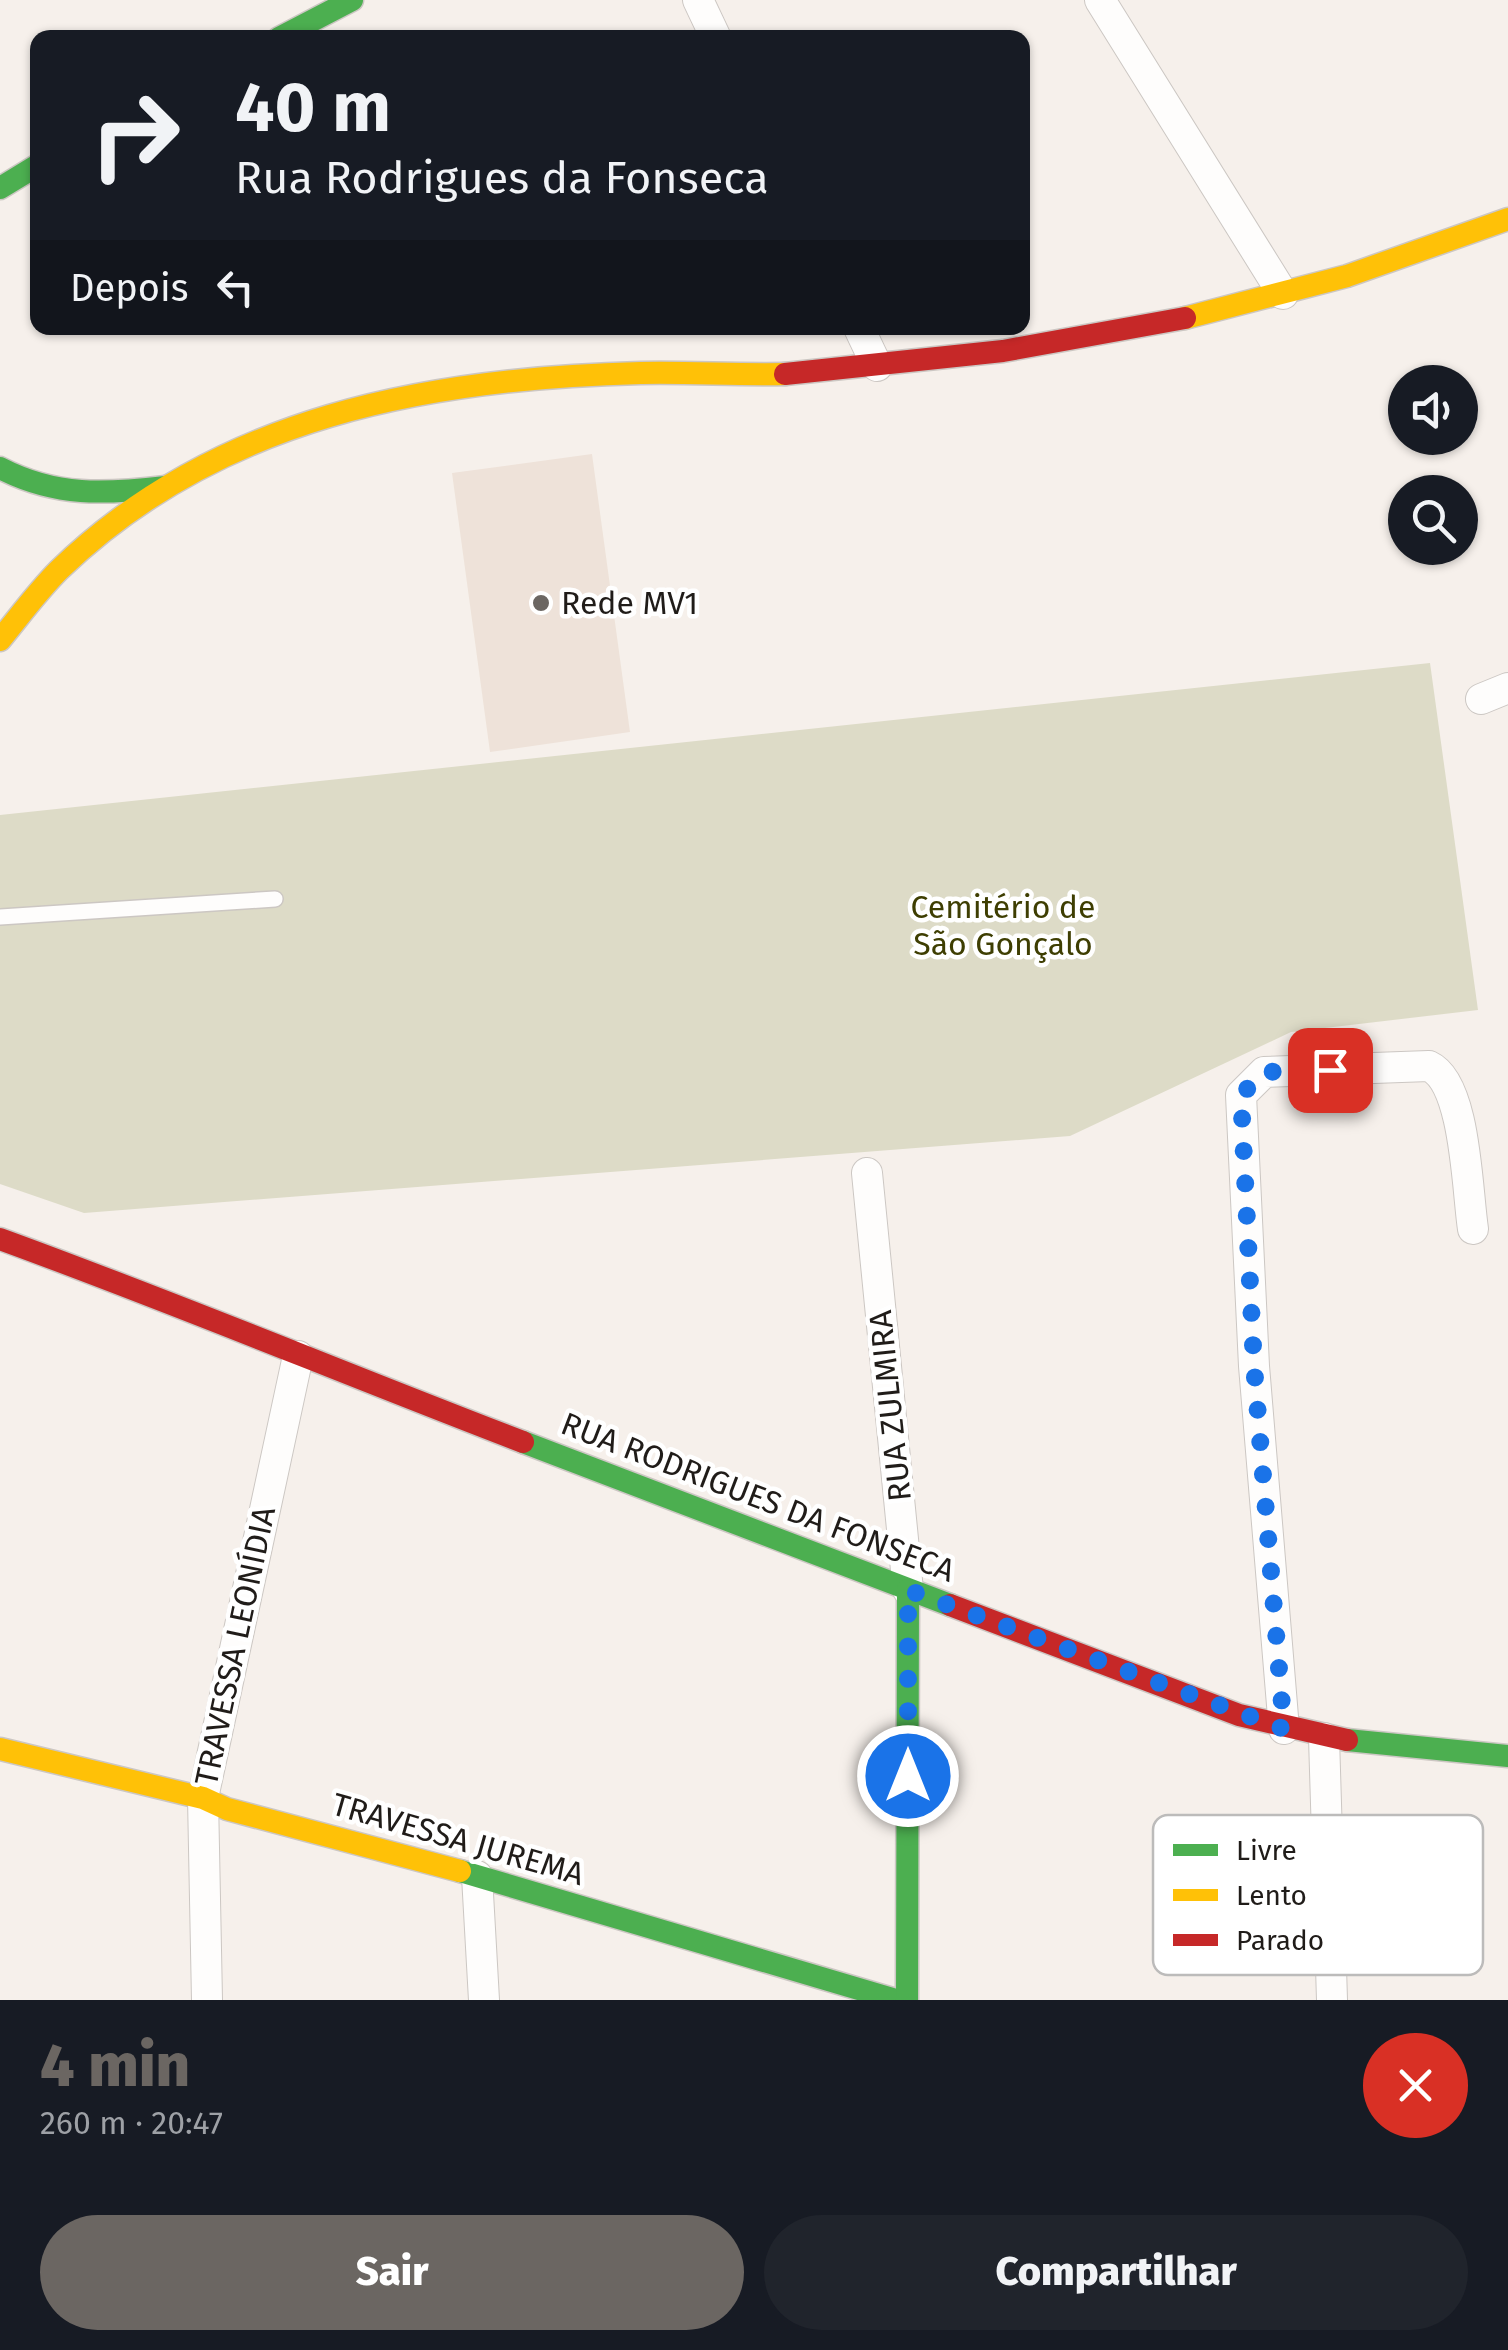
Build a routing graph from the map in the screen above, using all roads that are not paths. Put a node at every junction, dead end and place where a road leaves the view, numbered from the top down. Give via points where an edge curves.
1 (352, 0) edge
2 (698, 0) edge
3 (1100, 0) edge
4 (294, 30) edge
5 (712, 30) edge
6 (30, 170) edge
7 (0, 188) edge
8 (1508, 218) edge
9 (1284, 294) junction
10 (862, 335) edge
11 (877, 366) junction
12 (0, 468) edge
13 (166, 487) junction
14 (0, 640) edge
15 (275, 899) dead end
16 (0, 918) edge
17 (867, 1173) dead end
18 (1473, 1230) dead end
19 (0, 1240) edge
20 (298, 1356) junction
21 (908, 1590) junction
22 (1284, 1729) junction
23 (1324, 1738) junction
24 (0, 1748) edge
25 (1508, 1756) edge
26 (203, 1798) junction
27 (1326, 1815) edge
28 (478, 1876) junction
29 (1331, 1975) edge
30 (207, 2000) edge
31 (484, 2000) edge
32 (896, 2000) edge
33 (908, 2000) edge
34 (1332, 2000) edge

1 - 4 main road
2 - 5 street
3 - 9 street
6 - 7 main road
8 - 9 main road via 1449,244
9 - 11 main road via 1133,328
10 - 11 street
11 - 13 main road via 615,374 391,399 219,455
12 - 13 main road via 50,492 81,496
13 - 14 main road via 66,564
15 - 16 lane
17 - 21 street, RUA ZULMIRA
18 - 22 street via 1454,1096 1442,1072 1429,1066 1264,1072 1241,1095 1254,1366
19 - 20 main road, RUA RODRIGUES DA FONSECA via 193,1309
20 - 21 main road, RUA RODRIGUES DA FONSECA
20 - 26 street, TRAVESSA LEONÍDIA
21 - 22 main road, RUA RODRIGUES DA FONSECA
21 - 33 main road, RUA ZULMIRA
22 - 23 main road, RUA RODRIGUES DA FONSECA
23 - 25 main road, RUA RODRIGUES DA FONSECA
23 - 27 street
24 - 26 main road, TRAVESSA JUREMA
26 - 28 main road, TRAVESSA JUREMA
26 - 30 street, TRAVESSA LEONÍDIA
28 - 31 street
28 - 32 main road, TRAVESSA JUREMA
29 - 34 street

